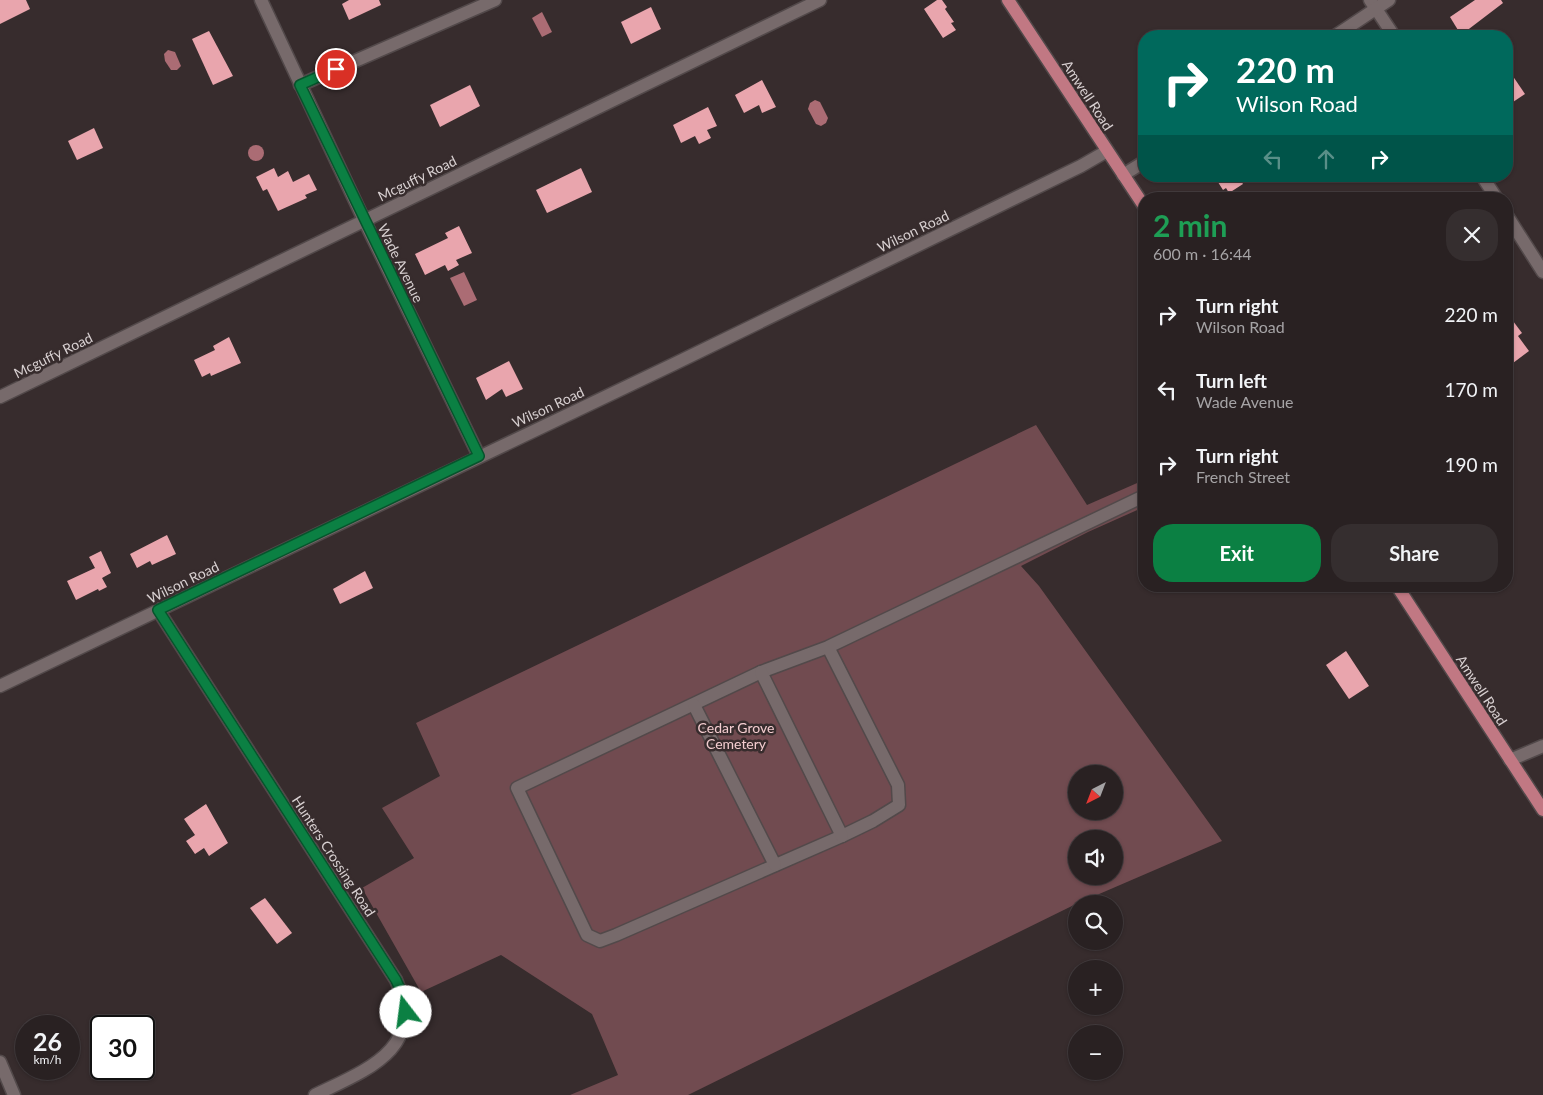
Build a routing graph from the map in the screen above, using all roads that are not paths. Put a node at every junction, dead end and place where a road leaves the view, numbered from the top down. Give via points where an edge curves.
1 (261, 0) edge
2 (495, 0) edge
3 (820, 0) edge
4 (1008, 0) edge
5 (1389, 0) edge
6 (1373, 4) edge
7 (1342, 30) edge
8 (1390, 30) edge
9 (300, 85) junction
10 (1107, 151) junction
11 (1138, 166) edge
12 (1123, 175) junction
13 (1138, 197) edge
14 (364, 220) junction
15 (1513, 225) edge
16 (1543, 272) edge
17 (0, 397) edge
18 (479, 456) junction
19 (1138, 499) edge
20 (1401, 592) edge
21 (158, 610) junction
22 (828, 647) junction
23 (761, 672) junction
24 (0, 686) edge
25 (694, 705) junction
26 (1543, 746) edge
27 (1510, 760) junction
28 (1543, 810) edge
29 (842, 836) junction
30 (775, 865) junction
31 (0, 1062) edge
32 (14, 1095) edge
33 (315, 1095) edge

1 - 9 street, Wade Avenue
2 - 9 street
3 - 14 street, Mcguffy Road
4 - 10 main road, Amwell Road
5 - 6 street
6 - 7 street
6 - 8 street
9 - 14 street, Wade Avenue
10 - 12 main road, Amwell Road
10 - 18 street, Wilson Road via 1072,171
11 - 12 street
12 - 13 main road, Amwell Road
14 - 17 street, Mcguffy Road
14 - 18 street, Wade Avenue
15 - 16 street
18 - 21 street, Wilson Road
19 - 22 street
20 - 27 main road, Amwell Road
21 - 24 street, Wilson Road
21 - 33 street, Hunters Crossing Road via 396,980 403,996 406,1012 394,1046 371,1068
22 - 23 street
22 - 29 street via 898,785 899,805
23 - 25 street
23 - 29 street
25 - 30 street
25 - 30 street via 517,788 587,935 600,941
26 - 27 street
27 - 28 main road, Amwell Road
29 - 30 street
31 - 32 street

